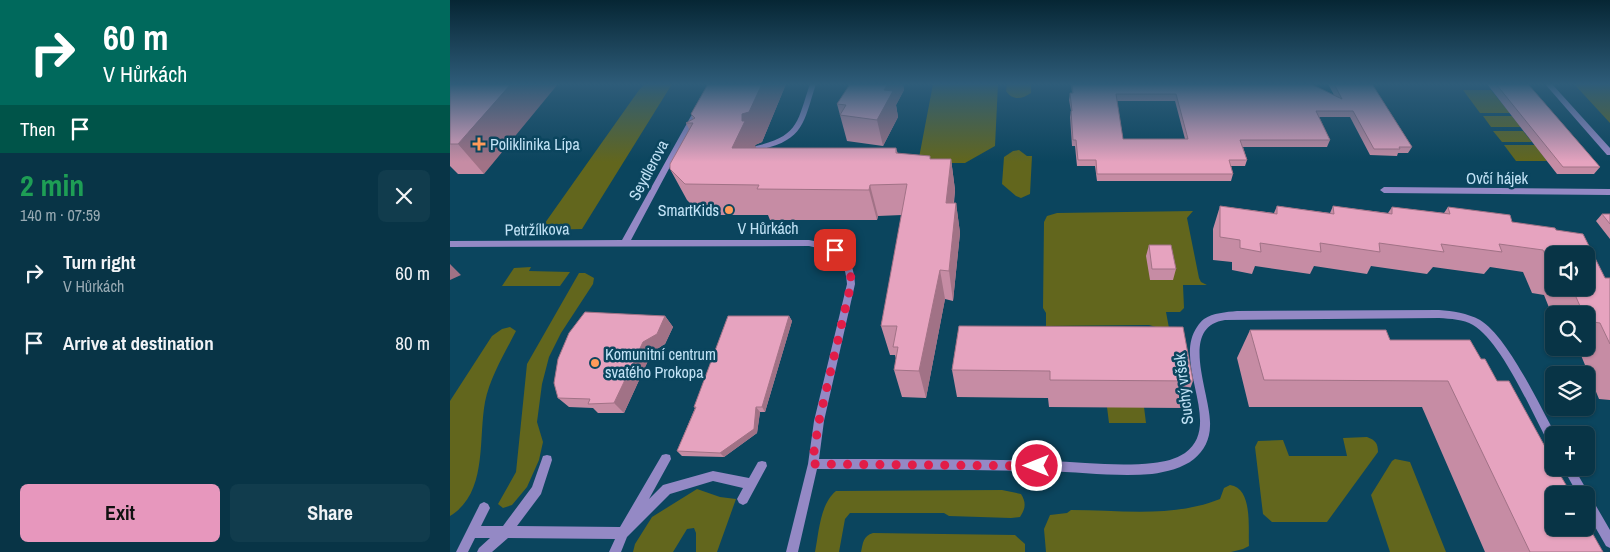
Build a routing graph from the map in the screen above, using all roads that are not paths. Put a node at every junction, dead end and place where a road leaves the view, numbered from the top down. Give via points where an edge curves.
1 (698, 109) edge
2 (803, 110) edge
3 (1571, 110) edge
4 (760, 148) edge
5 (1610, 153) edge
6 (1384, 190) dead end
7 (1610, 192) edge
8 (625, 243) junction
9 (450, 244) edge
10 (1545, 426) edge
11 (666, 459) dead end
12 (547, 460) dead end
13 (812, 464) junction
14 (762, 466) dead end
15 (752, 484) junction
16 (743, 499) dead end
17 (484, 508) dead end
18 (1595, 515) edge
19 (472, 532) junction
20 (506, 532) junction
21 (623, 532) junction
22 (1610, 542) edge
23 (462, 552) edge
24 (483, 552) edge
25 (615, 552) edge
26 (792, 552) edge

1 - 8 street, Seydlerova via 680,149
2 - 4 street via 793,134 776,145
3 - 5 street
6 - 7 street, Ovčí hájek
8 - 9 street, Petržílkova
8 - 13 street, V Hůrkách via 809,243 842,255 851,272 851,284
10 - 13 street, Suchý vršek via 1491,335 1470,320 1440,314 1238,315 1212,319 1205,323 1197,336 1195,356 1205,430 1201,444 1192,454 1177,462 1142,469
11 - 21 street
12 - 20 street via 537,490
13 - 26 street, V Hůrkách
14 - 15 street
15 - 16 street
15 - 21 street via 712,476 667,489
17 - 19 street
18 - 22 street
19 - 20 street
19 - 23 street
20 - 21 street
20 - 24 street
21 - 25 street

